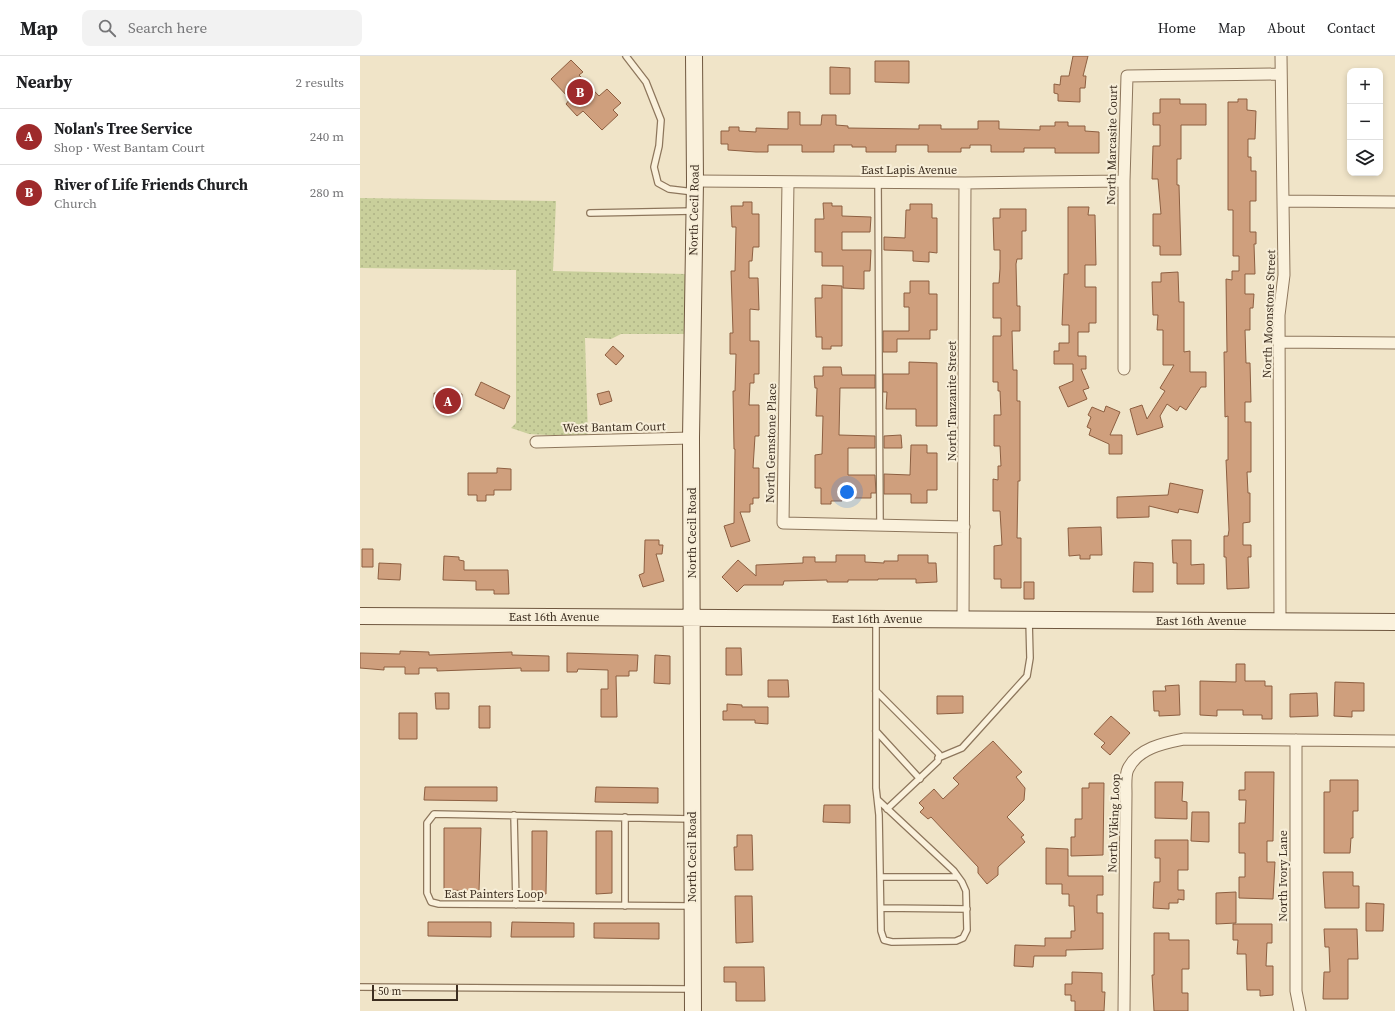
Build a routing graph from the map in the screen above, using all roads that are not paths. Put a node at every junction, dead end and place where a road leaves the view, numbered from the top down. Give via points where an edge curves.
1 (626, 56) edge
2 (694, 56) edge
3 (1281, 56) edge
4 (1281, 74) junction
5 (1124, 181) junction
6 (788, 182) junction
7 (878, 182) junction
8 (965, 183) junction
9 (695, 186) junction
10 (1283, 201) junction
11 (1395, 202) edge
12 (694, 210) junction
13 (590, 213) dead end
14 (1280, 342) junction
15 (1395, 343) edge
16 (1124, 369) dead end
17 (692, 438) junction
18 (536, 442) dead end
19 (880, 525) junction
20 (964, 527) junction
21 (360, 616) edge
22 (692, 618) junction
23 (876, 619) junction
24 (963, 620) junction
25 (1029, 620) junction
26 (1280, 622) junction
27 (1395, 622) edge
28 (876, 691) junction
29 (876, 731) junction
30 (1296, 740) junction
31 (1395, 741) edge
32 (938, 758) junction
33 (920, 779) junction
34 (878, 800) junction
35 (887, 809) junction
36 (514, 816) junction
37 (625, 817) junction
38 (692, 818) junction
39 (880, 877) junction
40 (958, 877) junction
41 (516, 905) junction
42 (625, 906) junction
43 (693, 906) junction
44 (881, 908) junction
45 (967, 909) junction
46 (360, 987) edge
47 (693, 989) junction
48 (693, 1011) edge
49 (1124, 1011) edge
50 (1300, 1011) edge

1 - 9 lane via 646,82 661,120 654,168 658,183 669,189
2 - 9 street, North Cecil Road
3 - 4 street, North Moonstone Street
4 - 5 street, North Marcasite Court via 1127,76
4 - 10 street, North Moonstone Street
5 - 8 street, East Lapis Avenue
5 - 16 street, North Marcasite Court
6 - 7 street, East Lapis Avenue
6 - 9 street, East Lapis Avenue
6 - 19 street, North Gemstone Place via 783,523
7 - 8 street, East Lapis Avenue
7 - 19 lane
8 - 20 street, North Tanzanite Street
9 - 12 street, North Cecil Road
10 - 11 street
10 - 14 street, North Moonstone Street via 1284,275
12 - 13 lane
12 - 17 street, North Cecil Road
14 - 15 street
14 - 26 street, North Moonstone Street
17 - 18 street, West Bantam Court
17 - 22 street, North Cecil Road
19 - 20 street, North Gemstone Place
20 - 24 street, North Tanzanite Street
21 - 22 street, East 16th Avenue
22 - 23 street, East 16th Avenue
22 - 38 street, North Cecil Road
23 - 24 street, East 16th Avenue
23 - 28 lane
24 - 25 street, East 16th Avenue
25 - 26 street, East 16th Avenue
25 - 32 lane via 1030,658 1027,676 962,748
26 - 27 street, East 16th Avenue
28 - 29 lane
28 - 32 lane via 935,749 939,754
29 - 33 lane
29 - 34 lane
30 - 31 street, North Viking Loop
30 - 49 street, North Viking Loop via 1184,739 1160,744 1142,754 1128,769
30 - 50 street, North Ivory Lane via 1296,991
32 - 33 lane
33 - 35 lane
34 - 35 lane
34 - 39 lane
35 - 40 lane
36 - 37 lane, East Painters Loop
36 - 41 lane
36 - 41 lane, East Painters Loop via 434,814 427,822 427,893 431,902 439,904
37 - 38 lane, East Painters Loop
37 - 42 lane
38 - 43 street, North Cecil Road
39 - 40 lane
39 - 44 lane
40 - 45 lane via 966,892
41 - 42 lane, East Painters Loop
42 - 43 lane, East Painters Loop
43 - 47 street, North Cecil Road
44 - 45 lane
44 - 45 lane via 881,931 884,940 892,942 956,941 963,938 967,930
46 - 47 lane
47 - 48 street, North Cecil Road

